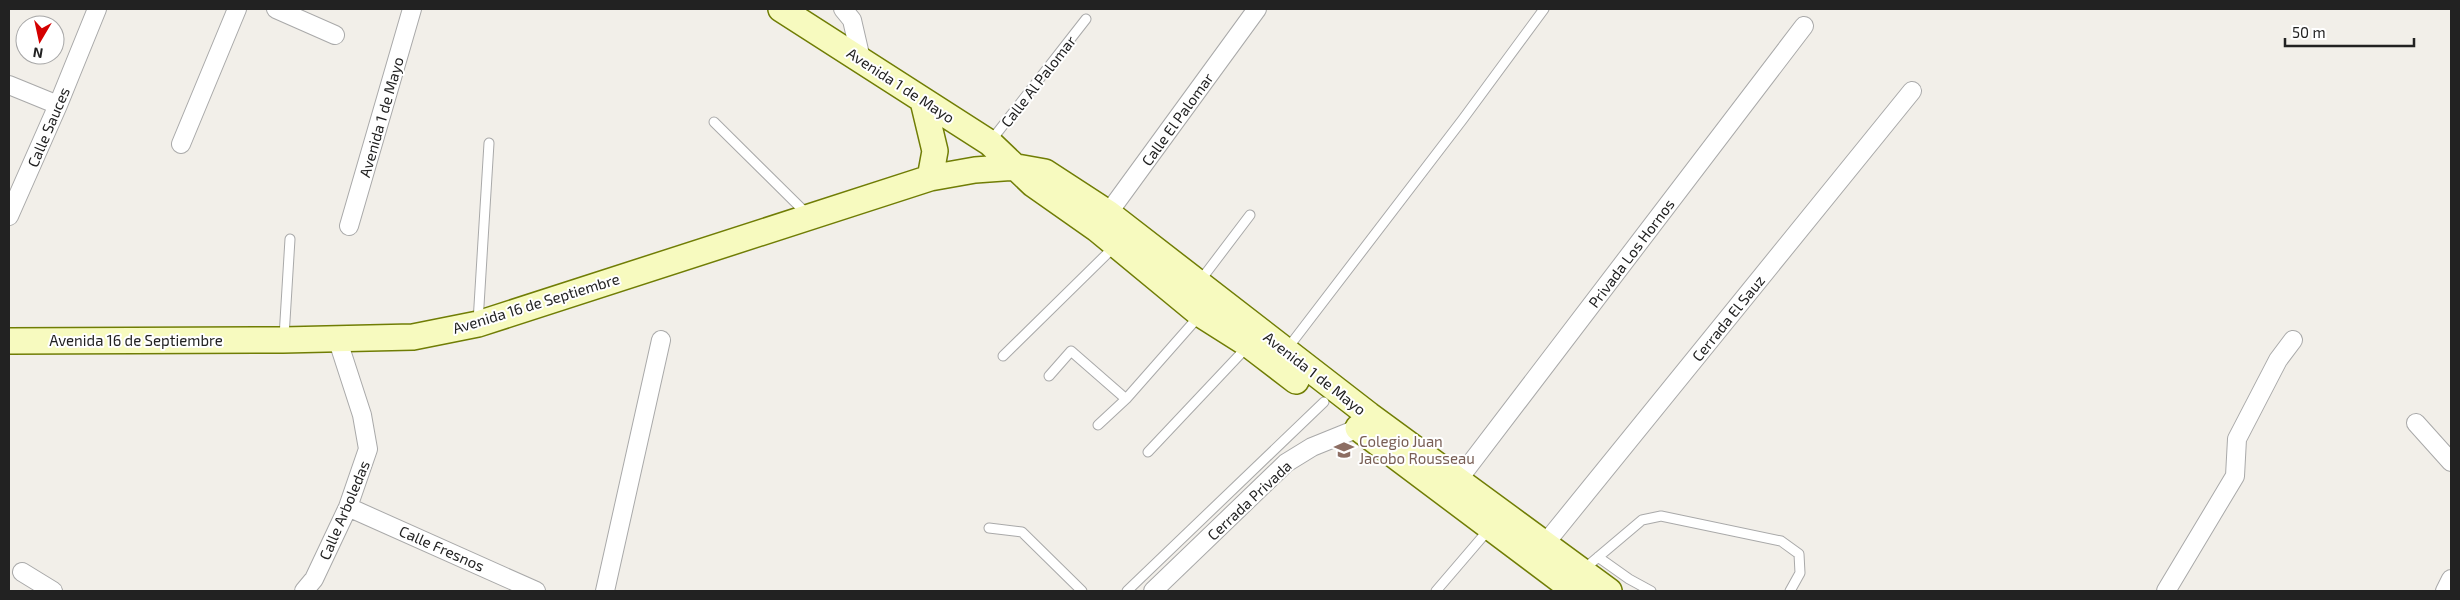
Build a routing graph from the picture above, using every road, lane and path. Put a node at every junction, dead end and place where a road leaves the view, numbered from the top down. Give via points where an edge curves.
1 (97, 9) edge
2 (237, 9) edge
3 (276, 9) edge
4 (412, 9) edge
5 (781, 9) edge
6 (843, 9) edge
7 (1257, 9) edge
8 (1544, 9) edge
9 (1086, 19) dead end
10 (1804, 26) dead end
11 (335, 35) dead end
12 (861, 59) junction
13 (9, 85) edge
14 (1912, 91) dead end
15 (922, 101) junction
16 (58, 105) junction
17 (714, 122) dead end
18 (965, 126) junction
19 (990, 142) junction
20 (489, 143) dead end
21 (181, 144) dead end
22 (1017, 167) junction
23 (960, 172) junction
24 (930, 178) junction
25 (1250, 215) dead end
26 (9, 216) edge
27 (810, 217) junction
28 (1102, 221) junction
29 (349, 226) dead end
30 (290, 239) dead end
31 (1116, 245) junction
32 (1200, 282) junction
33 (1200, 314) junction
34 (478, 324) junction
35 (337, 338) junction
36 (283, 340) junction
37 (661, 340) dead end
38 (2293, 340) dead end
39 (9, 341) edge
40 (1249, 345) junction
41 (1286, 351) junction
42 (1003, 356) dead end
43 (1049, 376) dead end
44 (1126, 399) junction
45 (1324, 402) junction
46 (2416, 422) dead end
47 (1098, 424) dead end
48 (1359, 428) junction
49 (1148, 452) dead end
50 (2451, 462) edge
51 (1458, 480) junction
52 (348, 507) junction
53 (989, 528) dead end
54 (1490, 528) junction
55 (1544, 545) junction
56 (22, 572) dead end
57 (1585, 573) edge
58 (2451, 579) edge
59 (53, 591) edge
60 (304, 591) edge
61 (536, 591) edge
62 (605, 591) edge
63 (1082, 591) edge
64 (1127, 591) edge
65 (1153, 591) edge
66 (1436, 591) edge
67 (1609, 591) edge
68 (1651, 591) edge
69 (1790, 591) edge
70 (2166, 591) edge
71 (2445, 591) edge

1 - 16 street, Calle Sauces
2 - 21 street
3 - 11 street
4 - 29 street, Avenida 1 de Mayo
5 - 12 main road, Avenida 1 de Mayo
6 - 12 street via 852,20
7 - 28 street, Calle El Palomar
8 - 41 lane
9 - 19 lane, Calle Al Palomar
10 - 51 street, Privada Los Hornos
12 - 15 main road, Avenida 1 de Mayo
13 - 16 street
14 - 55 street, Cerrada El Sauz
15 - 18 main road, Avenida 1 de Mayo
15 - 24 main road via 935,151
16 - 26 street, Calle Sauces
17 - 27 lane
18 - 19 main road, Avenida 1 de Mayo
18 - 23 main road via 967,154
19 - 22 main road, Avenida 1 de Mayo
20 - 34 lane
22 - 23 main road, Avenida 16 de Septiembre
22 - 28 main road, Avenida 1 de Mayo via 1045,172
23 - 24 main road, Avenida 16 de Septiembre
24 - 27 main road, Avenida 16 de Septiembre
25 - 32 lane
27 - 34 main road, Avenida 16 de Septiembre
28 - 31 main road, Avenida 1 de Mayo
28 - 32 main road, Avenida 1 de Mayo
30 - 36 lane
31 - 33 main road, Avenida 1 de Mayo
31 - 42 lane
32 - 41 main road, Avenida 1 de Mayo
33 - 40 main road, Avenida 1 de Mayo
33 - 44 lane
34 - 35 main road, Avenida 16 de Septiembre via 413,337
35 - 36 main road, Avenida 16 de Septiembre
35 - 52 street, Calle Arboledas via 362,415 368,450
36 - 39 main road, Avenida 16 de Septiembre
37 - 62 street
38 - 70 street via 2278,360 2237,439 2235,476
40 - 45 main road, Avenida 1 de Mayo
40 - 49 lane
41 - 51 main road, Avenida 1 de Mayo
43 - 44 lane via 1072,351
44 - 47 lane
45 - 48 main road, Avenida 1 de Mayo
45 - 64 lane
46 - 50 street
48 - 54 main road, Avenida 1 de Mayo
48 - 65 street, Cerrada Privada via 1312,447 1286,463
51 - 55 main road, Avenida 1 de Mayo
52 - 60 street, Calle Arboledas via 314,579
52 - 61 street, Calle Fresnos
53 - 63 lane via 1022,532
54 - 57 main road, Avenida 1 de Mayo
54 - 66 lane
55 - 57 main road, Avenida 1 de Mayo
56 - 59 street
57 - 67 main road, Avenida 1 de Mayo
57 - 68 lane via 1629,579
57 - 69 lane via 1642,520 1661,516 1781,541 1799,554 1800,573
58 - 71 street

